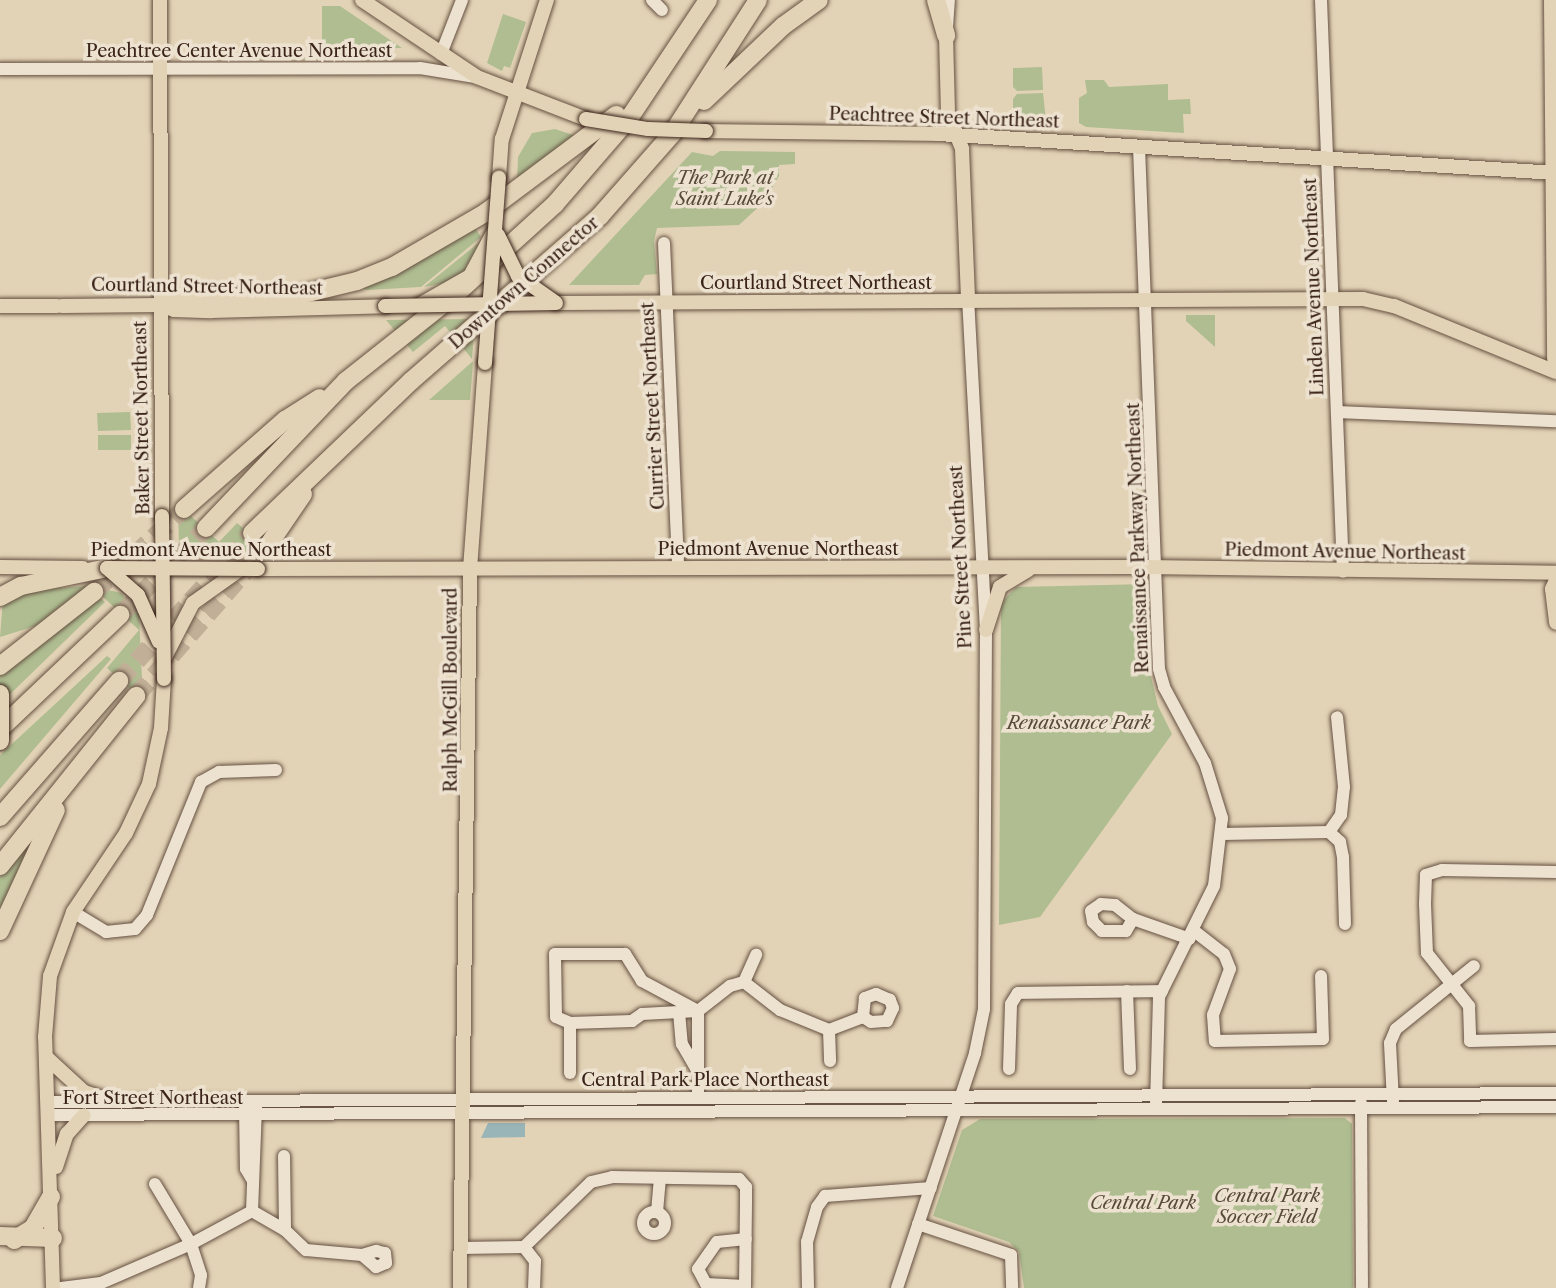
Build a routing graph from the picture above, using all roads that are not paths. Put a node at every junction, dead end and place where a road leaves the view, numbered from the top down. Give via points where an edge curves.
1 (160, 0) edge
2 (362, 0) edge
3 (462, 0) edge
4 (547, 0) edge
5 (652, 0) edge
6 (708, 0) edge
7 (758, 0) edge
8 (819, 0) edge
9 (936, 0) edge
10 (948, 0) edge
11 (1321, 0) edge
12 (1553, 0) edge
13 (662, 10) dead end
14 (946, 36) junction
15 (441, 54) junction
16 (160, 68) junction
17 (0, 69) edge
18 (477, 77) junction
19 (652, 87) junction
20 (516, 95) junction
21 (672, 134) junction
22 (955, 135) junction
23 (1139, 147) junction
24 (1326, 159) junction
25 (1555, 172) edge
26 (495, 226) junction
27 (664, 243) dead end
28 (1332, 299) junction
29 (1146, 300) junction
30 (968, 301) junction
31 (490, 303) junction
32 (556, 303) junction
33 (666, 303) junction
34 (419, 304) junction
35 (160, 305) junction
36 (0, 306) edge
37 (1556, 359) edge
38 (1556, 372) edge
39 (346, 381) junction
40 (1336, 412) junction
41 (1556, 421) edge
42 (327, 459) junction
43 (184, 509) tunnel mouth
44 (206, 528) tunnel mouth
45 (251, 533) tunnel mouth
46 (267, 547) tunnel mouth
47 (0, 567) edge
48 (979, 567) junction
49 (1036, 567) junction
50 (1156, 567) junction
51 (107, 568) junction
52 (163, 569) junction
53 (241, 569) junction
54 (470, 569) junction
55 (678, 569) junction
56 (1343, 572) junction
57 (1556, 573) edge
58 (1556, 580) edge
59 (94, 592) tunnel mouth
60 (0, 597) edge
61 (120, 615) tunnel mouth
62 (1556, 623) edge
63 (986, 630) junction
64 (164, 660) junction
65 (0, 666) edge
66 (119, 681) tunnel mouth
67 (0, 694) edge
68 (136, 696) tunnel mouth
69 (1337, 717) dead end
70 (0, 729) edge
71 (0, 741) edge
72 (84, 762) junction
73 (276, 770) dead end
74 (0, 817) edge
75 (1329, 832) junction
76 (1222, 834) junction
77 (0, 866) edge
78 (1556, 872) edge
79 (73, 912) junction
80 (1133, 919) dead end
81 (1345, 924) dead end
82 (1, 931) edge
83 (1191, 935) junction
84 (756, 955) dead end
85 (1474, 966) dead end
86 (1321, 976) dead end
87 (744, 982) junction
88 (1452, 986) junction
89 (1127, 991) junction
90 (1162, 991) junction
91 (698, 1011) junction
92 (679, 1012) junction
93 (863, 1017) dead end
94 (570, 1023) junction
95 (829, 1030) junction
96 (691, 1037) junction
97 (1556, 1039) edge
98 (46, 1057) junction
99 (830, 1061) dead end
100 (699, 1069) junction
101 (1009, 1069) dead end
102 (1130, 1069) dead end
103 (570, 1073) dead end
104 (1556, 1093) edge
105 (1361, 1094) junction
106 (1394, 1094) junction
107 (1156, 1096) junction
108 (698, 1097) junction
109 (961, 1097) junction
110 (465, 1098) junction
111 (251, 1100) junction
112 (111, 1101) junction
113 (1556, 1107) edge
114 (49, 1109) junction
115 (1394, 1109) junction
116 (1361, 1110) junction
117 (956, 1111) junction
118 (1156, 1111) junction
119 (465, 1114) junction
120 (84, 1115) junction
121 (251, 1115) junction
122 (284, 1156) dead end
123 (660, 1178) junction
124 (155, 1184) dead end
125 (931, 1188) junction
126 (51, 1195) junction
127 (252, 1211) junction
128 (657, 1212) dead end
129 (918, 1224) junction
130 (285, 1230) junction
131 (7, 1238) edge
132 (53, 1238) junction
133 (746, 1238) junction
134 (191, 1244) junction
135 (524, 1247) junction
136 (461, 1248) junction
137 (362, 1255) dead end
138 (53, 1288) edge
139 (61, 1288) edge
140 (199, 1288) edge
141 (460, 1288) edge
142 (534, 1288) edge
143 (808, 1288) edge
144 (897, 1288) edge
145 (1012, 1288) edge
146 (1362, 1288) edge

1 - 16 main road, Baker Street Northeast
2 - 15 main road, Peachtree Street Northeast
3 - 15 street
4 - 20 main road, Ralph McGill Boulevard
5 - 13 street
6 - 19 highway, Downtown Connector
7 - 21 highway, Downtown Connector
8 - 21 highway via 783,26
9 - 14 highway
10 - 14 street, Pine Street Northeast
11 - 24 street, Linden Avenue Northeast
12 - 25 highway
14 - 22 main road, Pine Street Northeast via 948,114
15 - 18 main road, Peachtree Street Northeast
16 - 17 street, Peachtree Center Avenue Northeast
16 - 18 street, Peachtree Center Avenue Northeast via 419,68
16 - 35 main road, Baker Street Northeast
18 - 20 main road, Peachtree Street Northeast
19 - 35 highway via 495,206 392,267 295,296 174,299
19 - 39 highway, Downtown Connector via 606,147 531,227
20 - 22 main road, Peachtree Street Northeast, bridge via 586,119 648,129
20 - 26 main road, Ralph McGill Boulevard, bridge via 502,139
21 - 42 highway, Downtown Connector via 600,216 550,264
22 - 23 main road, Peachtree Street Northeast
22 - 30 main road, Pine Street Northeast via 962,149
23 - 24 main road, Peachtree Street Northeast
23 - 29 street, Renaissance Parkway Northeast
24 - 25 main road, Peachtree Street Northeast
24 - 28 street, Linden Avenue Northeast
25 - 37 highway
26 - 31 main road, Ralph McGill Boulevard, bridge
26 - 32 main road, bridge via 512,269
26 - 34 main road, bridge via 470,276
27 - 33 street, Currier Street Northeast
28 - 29 main road, Courtland Street Northeast
28 - 38 main road, Courtland Street Northeast via 1394,306
28 - 40 street, Linden Avenue Northeast
29 - 30 main road, Courtland Street Northeast
29 - 50 street, Renaissance Parkway Northeast
30 - 33 main road, Courtland Street Northeast
30 - 48 street, Pine Street Northeast
31 - 32 main road, Courtland Street Northeast, bridge
31 - 34 main road, Courtland Street Northeast, bridge
31 - 54 main road, Ralph McGill Boulevard, bridge
32 - 33 main road, Courtland Street Northeast
33 - 55 street, Currier Street Northeast
34 - 35 main road, Courtland Street Northeast, bridge via 198,310
35 - 36 main road, Courtland Street Northeast
35 - 52 main road, Baker Street Northeast, bridge
39 - 43 highway via 285,420
39 - 44 highway, Downtown Connector
40 - 41 street
40 - 56 street, Linden Avenue Northeast
42 - 45 highway, Downtown Connector
42 - 46 highway
47 - 51 main road, Piedmont Avenue Northeast
48 - 49 main road, Piedmont Avenue Northeast
48 - 55 main road, Piedmont Avenue Northeast
48 - 63 street, Pine Street Northeast
49 - 50 main road, Piedmont Avenue Northeast
49 - 63 main road via 1000,587
50 - 56 main road, Piedmont Avenue Northeast
50 - 76 street, Renaissance Parkway Northeast via 1162,684 1216,792
51 - 52 main road, Piedmont Avenue Northeast, bridge
51 - 60 highway via 21,586
51 - 64 main road, bridge via 142,602
52 - 53 main road, Piedmont Avenue Northeast, bridge
52 - 64 main road, Baker Street Northeast, bridge
53 - 54 main road, Piedmont Avenue Northeast, bridge
53 - 64 main road, bridge via 193,603
54 - 55 main road, Piedmont Avenue Northeast
54 - 110 main road, Ralph McGill Boulevard
56 - 57 main road, Piedmont Avenue Northeast
58 - 62 main road via 1552,589
59 - 65 highway
61 - 70 highway
63 - 109 street, Pine Street Northeast via 984,1009
64 - 79 main road, Baker Street Northeast, bridge via 161,728 149,784 136,815
66 - 74 highway
67 - 71 highway, bridge
68 - 72 highway
69 - 75 street via 1344,787 1341,815
72 - 77 highway
72 - 82 highway via 46,829
73 - 79 street via 219,772 201,782 147,915 135,929 106,932
75 - 76 street
75 - 81 street via 1340,842 1343,857
76 - 83 street, Renaissance Parkway Northeast via 1214,886
78 - 88 street via 1442,870 1426,875 1427,953
79 - 98 main road, Baker Street Northeast via 50,976
80 - 83 street
83 - 86 street via 1224,954 1230,969 1213,1015 1215,1041 1323,1040
83 - 90 street, Renaissance Parkway Northeast
84 - 87 street
85 - 88 street
87 - 91 street via 730,986
87 - 95 street via 780,1010
88 - 97 street via 1470,1010 1470,1041
88 - 106 street via 1401,1021 1391,1037
89 - 90 street
89 - 101 street via 1018,993 1010,1004
89 - 102 street
90 - 107 street, Renaissance Parkway Northeast
91 - 92 street
91 - 94 street via 642,981 625,954 555,954 556,1017
91 - 96 street
92 - 94 street via 642,1014 632,1021
92 - 96 street
93 - 95 street
94 - 103 street
95 - 99 street
96 - 100 street
96 - 100 street
98 - 112 main road via 85,1093
98 - 114 main road, Baker Street Northeast
100 - 108 street
104 - 106 street, Central Park Place Northeast
105 - 106 street, Central Park Place Northeast
105 - 107 street, Central Park Place Northeast
105 - 116 street
106 - 115 street
107 - 109 street, Central Park Place Northeast
107 - 118 street, Renaissance Parkway Northeast
108 - 109 street, Central Park Place Northeast
108 - 110 street, Central Park Place Northeast
109 - 117 street, Pine Street Northeast
110 - 111 street, Central Park Place Northeast
110 - 119 main road, Ralph McGill Boulevard
111 - 112 street, Central Park Place Northeast
111 - 121 street
112 - 114 street, Central Park Place Northeast
113 - 115 street, Central Park Place Northeast
114 - 120 street, Fort Street Northeast
114 - 126 main road, Baker Street Northeast
115 - 116 street, Central Park Place Northeast
116 - 118 street, Central Park Place Northeast
116 - 146 street
117 - 118 street, Central Park Place Northeast
117 - 119 street, Central Park Place Northeast
117 - 125 street, Pine Street Northeast
119 - 121 street, Central Park Place Northeast
119 - 136 main road, Ralph McGill Boulevard
120 - 121 street, Fort Street Northeast
120 - 126 main road via 64,1140
121 - 127 street via 246,1169 252,1179
122 - 130 street
123 - 128 street
123 - 133 street via 739,1179 746,1187
123 - 135 street via 591,1182
124 - 134 street
125 - 129 street, Pine Street Northeast
125 - 143 street via 825,1196 807,1242
126 - 131 highway via 33,1228
126 - 132 main road, Baker Street Northeast
127 - 130 street
127 - 134 street
129 - 144 street, Pine Street Northeast
129 - 145 street via 1011,1255
130 - 137 street via 306,1250
131 - 132 highway
132 - 138 main road, Baker Street Northeast
133 - 133 street via 717,1242 699,1263 701,1280 717,1286 745,1286
134 - 139 street via 101,1283
134 - 140 street via 201,1275
135 - 136 street
135 - 142 street via 535,1261
136 - 141 main road, Ralph McGill Boulevard

